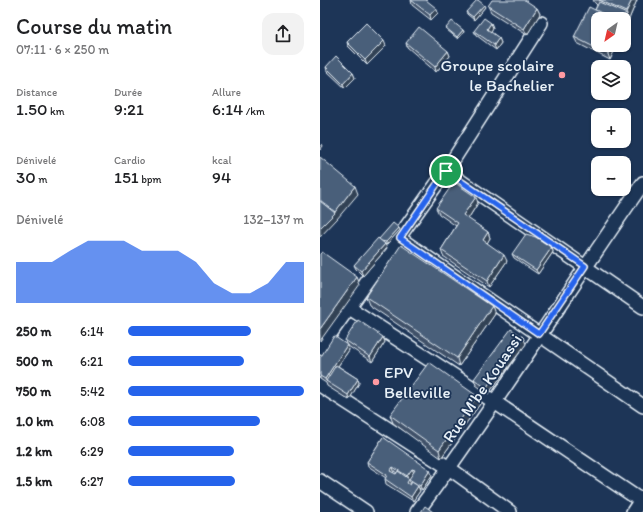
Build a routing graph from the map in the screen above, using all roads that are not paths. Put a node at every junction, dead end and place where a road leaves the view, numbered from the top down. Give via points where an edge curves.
1 (541, 23) dead end
2 (446, 171) junction
3 (643, 183) edge
4 (400, 238) junction
5 (585, 266) junction
6 (348, 307) junction
7 (643, 307) edge
8 (539, 334) junction
9 (320, 348) edge
10 (320, 385) edge
11 (496, 403) junction
12 (643, 406) edge
13 (450, 468) junction
14 (320, 481) edge
15 (642, 500) edge
16 (366, 512) edge
17 (418, 512) edge
18 (510, 512) edge
19 (633, 512) edge

1 - 2 street
2 - 4 street
2 - 5 street
3 - 5 street, Rue M'be Kouassi
4 - 6 street
4 - 8 street
5 - 7 street
5 - 8 street, Rue M'be Kouassi
6 - 9 street
6 - 11 street
8 - 11 street, Rue M'be Kouassi
8 - 12 street
10 - 13 street
11 - 13 street, Rue M'be Kouassi
11 - 15 street
13 - 17 street, Rue M'be Kouassi
13 - 18 street
14 - 16 street
15 - 19 street

